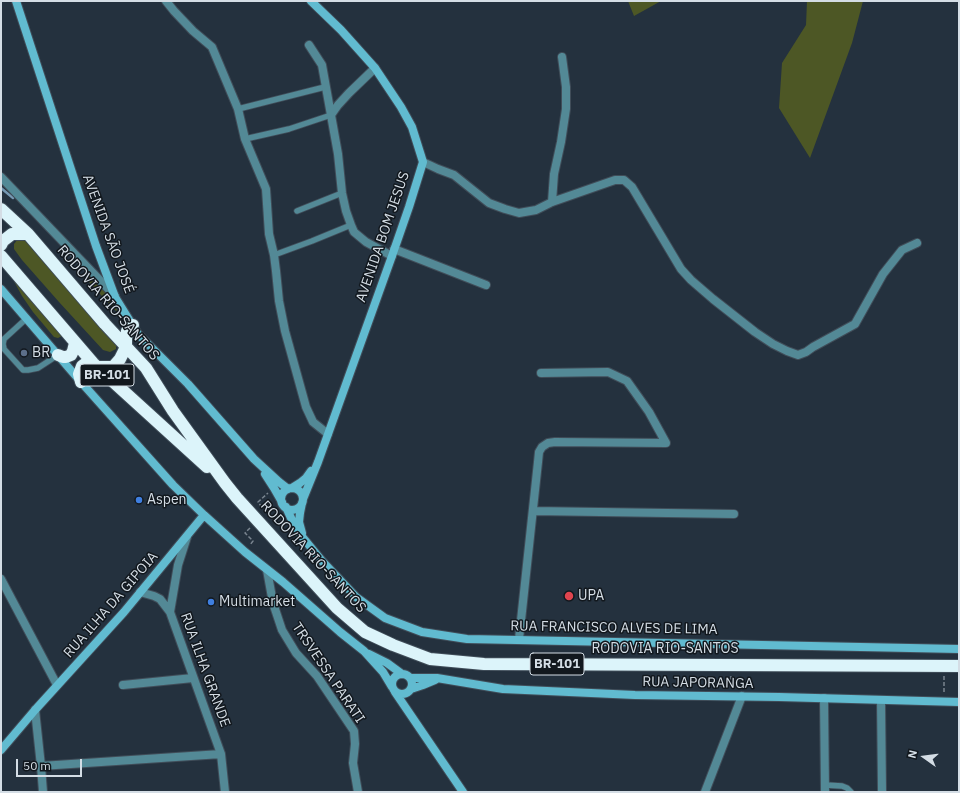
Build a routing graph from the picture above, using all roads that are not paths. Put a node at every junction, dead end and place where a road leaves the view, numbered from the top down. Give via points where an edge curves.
1 (16, 1) edge
2 (166, 1) edge
3 (311, 1) edge
4 (309, 45) dead end
5 (562, 57) dead end
6 (375, 68) junction
7 (325, 87) junction
8 (238, 109) junction
9 (331, 115) junction
10 (245, 139) junction
11 (422, 162) junction
12 (1, 177) edge
13 (342, 193) junction
14 (552, 202) junction
15 (1, 209) edge
16 (297, 211) dead end
17 (351, 225) junction
18 (28, 234) junction
19 (917, 242) dead end
20 (1, 245) edge
21 (393, 253) junction
22 (274, 255) junction
23 (1, 256) edge
24 (486, 285) dead end
25 (1, 289) edge
26 (115, 297) junction
27 (27, 318) junction
28 (105, 324) junction
29 (132, 324) junction
30 (75, 343) junction
31 (2, 345) edge
32 (126, 347) junction
33 (58, 355) junction
34 (95, 365) junction
35 (542, 373) dead end
36 (81, 382) junction
37 (328, 434) junction
38 (254, 459) junction
39 (318, 462) junction
40 (224, 483) junction
41 (290, 488) junction
42 (302, 501) junction
43 (284, 504) junction
44 (533, 511) junction
45 (734, 514) dead end
46 (204, 515) junction
47 (188, 533) junction
48 (304, 539) junction
49 (267, 570) junction
50 (1, 579) edge
51 (140, 592) junction
52 (170, 612) junction
53 (519, 639) junction
54 (959, 649) edge
55 (364, 651) junction
56 (959, 666) edge
57 (402, 674) junction
58 (193, 678) junction
59 (411, 678) junction
60 (437, 678) junction
61 (57, 685) junction
62 (123, 685) dead end
63 (393, 690) junction
64 (409, 691) junction
65 (742, 696) junction
66 (824, 698) junction
67 (881, 700) junction
68 (959, 702) edge
69 (35, 710) junction
70 (408, 710) junction
71 (1, 750) edge
72 (221, 754) junction
73 (41, 766) junction
74 (825, 789) edge
75 (43, 792) edge
76 (226, 792) edge
77 (358, 792) edge
78 (463, 792) edge
79 (705, 792) edge
80 (851, 792) edge
81 (882, 792) edge

1 - 26 main road, AVENIDA SÃO JOSÉ
2 - 8 street via 193,31 212,47
3 - 6 main road, AVENIDA BOM JESUS
4 - 7 street via 322,65
5 - 14 street via 566,109 554,174
6 - 9 street
6 - 11 main road, AVENIDA BOM JESUS via 412,127
7 - 8 lane
7 - 9 street
8 - 10 street
9 - 10 lane via 289,129
9 - 13 street
10 - 22 street via 266,189 269,234
11 - 14 street via 454,175 489,203 505,209 519,213 536,210
11 - 21 main road, AVENIDA BOM JESUS
12 - 26 street
13 - 16 lane
13 - 17 street
14 - 19 street via 615,180 624,180 632,187 681,269 691,280 754,332 798,355 855,324 883,274 902,250
15 - 18 highway, RODOVIA RIO-SANTOS / BR-101
17 - 21 street via 354,232 366,242
17 - 22 lane
18 - 20 highway via 12,234
18 - 28 highway, RODOVIA RIO-SANTOS / BR-101
21 - 24 street
21 - 37 main road, AVENIDA BOM JESUS
22 - 37 street via 285,331 306,407 313,422
23 - 30 highway, RODOVIA RIO-SANTOS / BR-101
25 - 27 main road
26 - 29 main road, AVENIDA SÃO JOSÉ
27 - 31 lane via 4,339
27 - 33 main road
28 - 29 highway via 120,330
28 - 32 highway, RODOVIA RIO-SANTOS / BR-101
29 - 32 highway via 127,331
29 - 38 main road, AVENIDA SÃO JOSÉ via 138,334 188,384
30 - 33 highway via 71,355
30 - 34 highway, RODOVIA RIO-SANTOS / BR-101
31 - 33 lane via 22,370 38,368
32 - 34 highway via 113,367
32 - 40 highway, RODOVIA RIO-SANTOS / BR-101 via 146,368
33 - 36 main road
34 - 36 highway via 86,363 82,366 79,374
34 - 40 highway, RODOVIA RIO-SANTOS / BR-101
35 - 44 street via 608,372 627,381 649,412 666,443 548,443 539,452
36 - 46 main road via 173,485
37 - 39 main road, AVENIDA BOM JESUS
38 - 41 main road, AVENIDA SÃO JOSÉ via 279,482
38 - 43 main road, AVENIDA SÃO JOSÉ
39 - 41 main road, AVENIDA BOM JESUS via 306,478
39 - 42 main road, AVENIDA BOM JESUS
40 - 56 highway, RODOVIA RIO-SANTOS / BR-101 via 337,608 359,627 393,645 430,659 484,664
41 - 42 main road, AVENIDA SÃO JOSÉ via 301,493
41 - 43 main road via 282,495
42 - 43 main road via 295,509 289,509
42 - 48 main road, RUA FRANCISCO ALVES DE LIMA via 299,522
43 - 48 main road, RUA FRANCISCO ALVES DE LIMA
44 - 45 street
44 - 53 street
46 - 47 main road, RUA ILHA DA GIPOIA
46 - 49 main road
47 - 51 main road, RUA ILHA DA GIPOIA
47 - 52 street, RUA ILHA GRANDE via 178,565
48 - 53 main road, RUA FRANCISCO ALVES DE LIMA via 356,597 385,618 422,632 467,639
49 - 55 main road
49 - 77 street, TRSVESSA PARATI via 273,603 282,630 354,731 354,763
50 - 61 street
51 - 52 street via 154,596
51 - 61 main road, RUA ILHA DA GIPOIA
52 - 58 street, RUA ILHA GRANDE
53 - 54 main road, RUA FRANCISCO ALVES DE LIMA
55 - 57 main road
55 - 63 main road via 383,672
57 - 59 main road
57 - 63 main road via 392,681
58 - 62 street
58 - 72 street, RUA ILHA GRANDE
59 - 60 main road, RUA JAPORANGA
59 - 64 main road via 412,685
60 - 64 main road
60 - 65 main road, RUA JAPORANGA via 502,689 635,695
61 - 69 main road, RUA ILHA DA GIPOIA
63 - 64 main road via 401,695
63 - 70 main road
64 - 70 main road
65 - 66 main road, RUA JAPORANGA
65 - 79 street
66 - 67 main road, RUA JAPORANGA
66 - 74 street
67 - 68 main road, RUA JAPORANGA
67 - 81 street
69 - 71 main road, RUA ILHA DA GIPOIA
69 - 73 street
70 - 78 main road
72 - 73 street
72 - 76 street, RUA ILHA GRANDE
73 - 75 street
74 - 80 lane via 842,786

